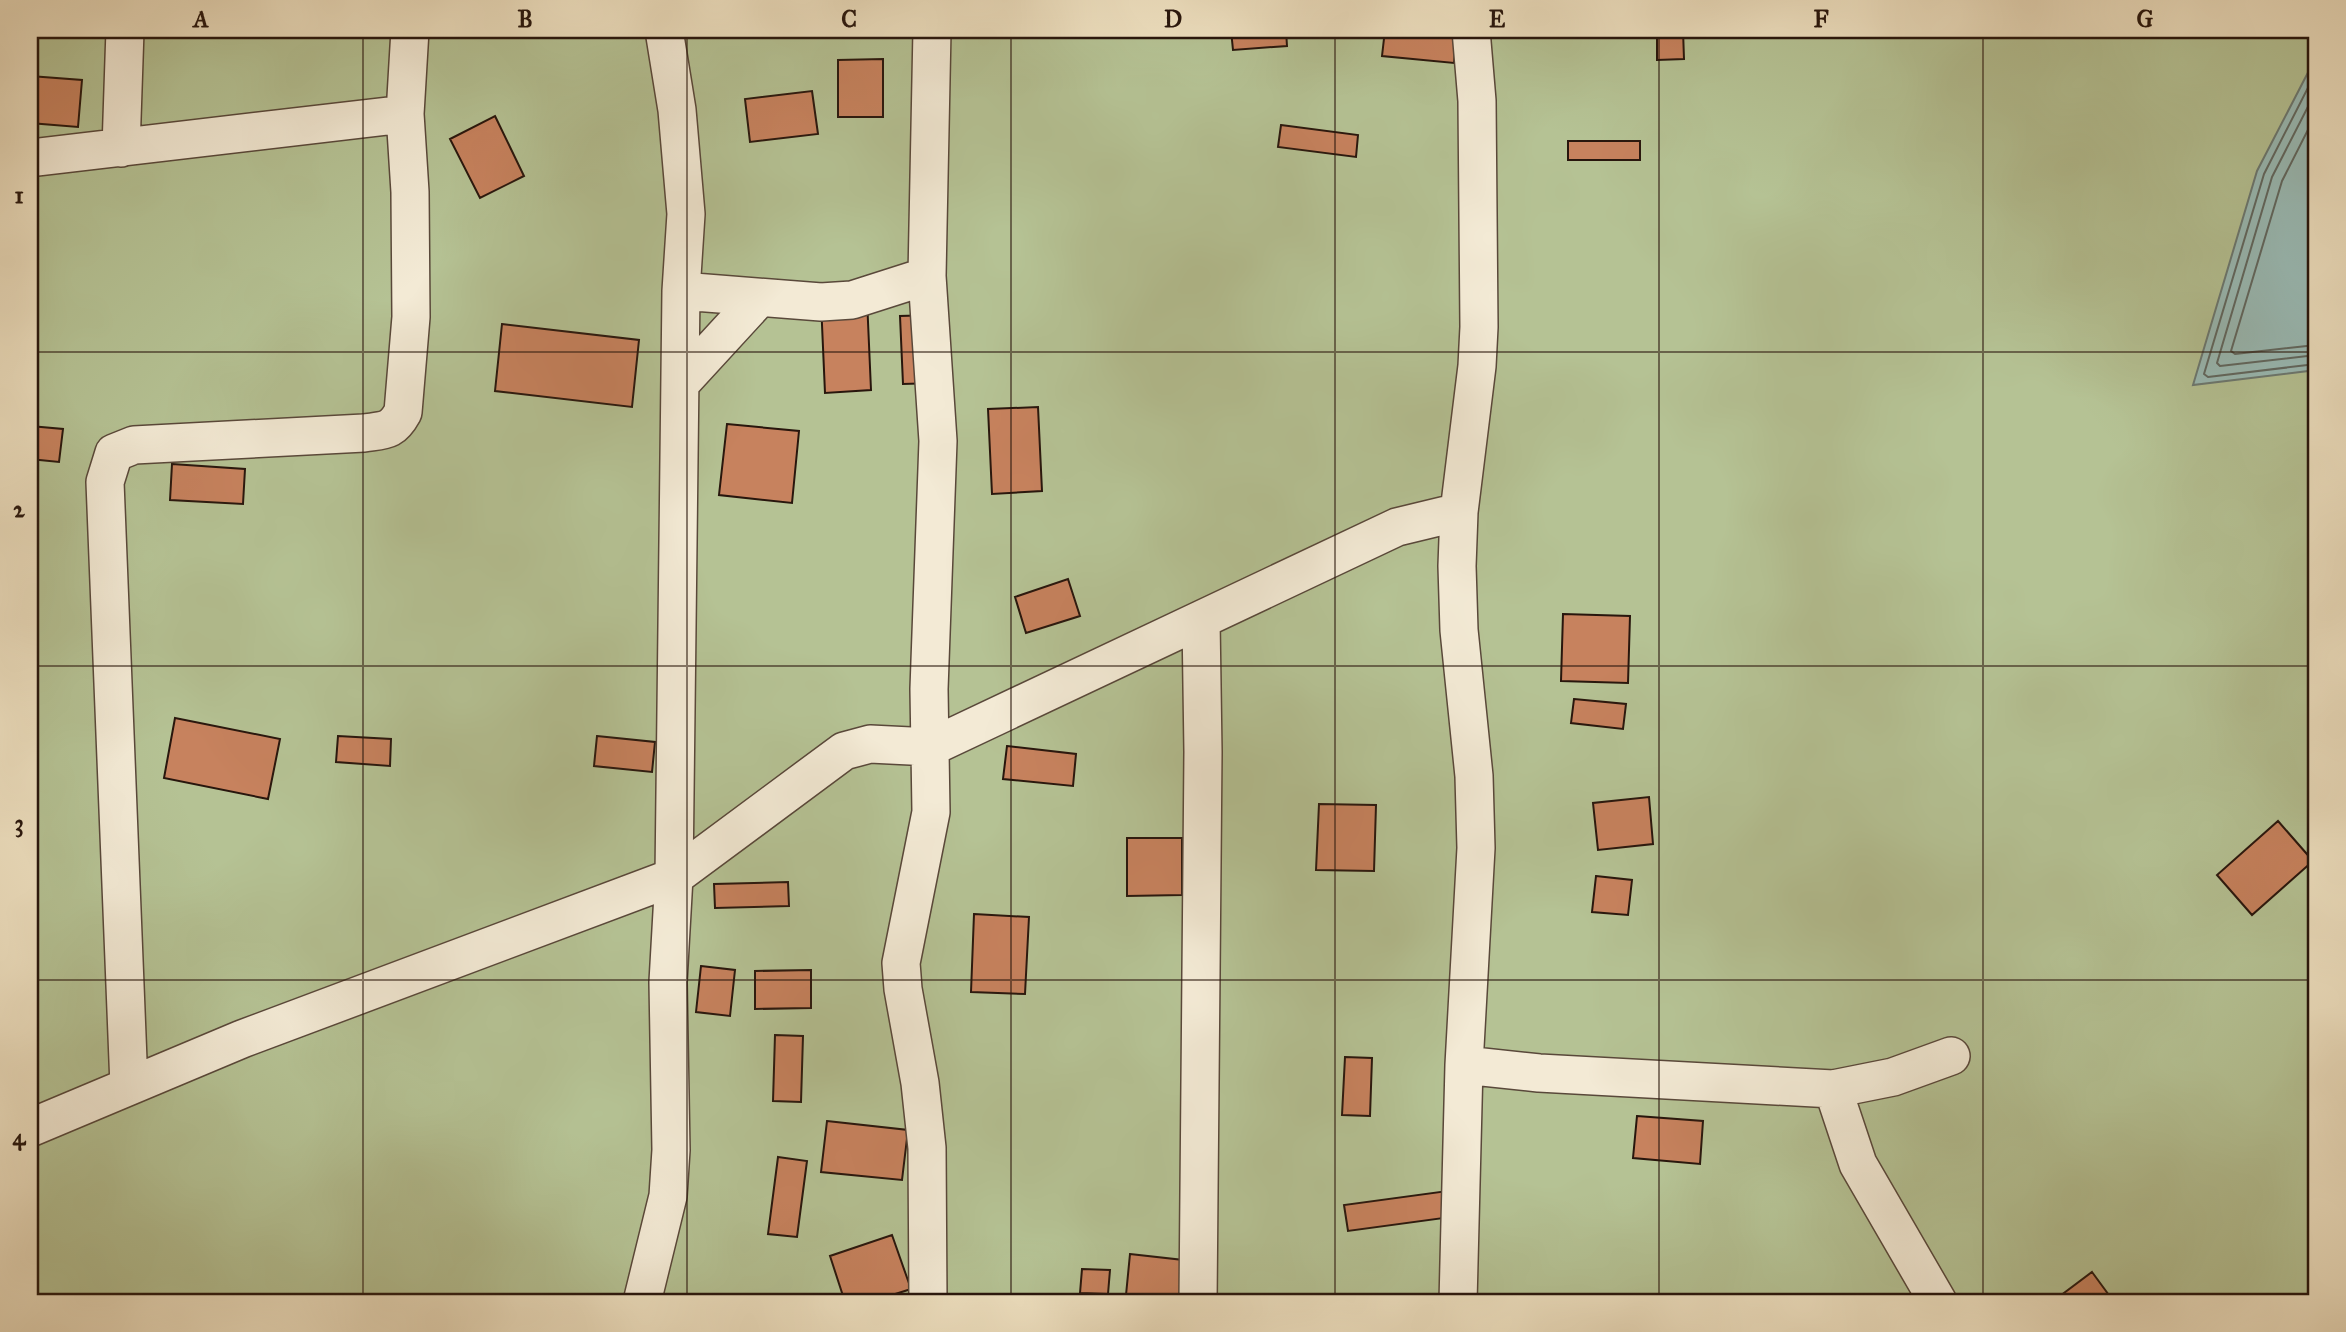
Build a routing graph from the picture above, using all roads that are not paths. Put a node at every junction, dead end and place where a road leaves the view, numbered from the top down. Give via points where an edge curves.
1 (125, 30) edge
2 (410, 30) edge
3 (664, 30) edge
4 (932, 30) edge
5 (1471, 30) edge
6 (405, 114) junction
7 (121, 148) junction
8 (30, 158) edge
9 (927, 276) junction
10 (681, 291) junction
11 (759, 298) junction
12 (680, 384) junction
13 (1459, 512) junction
14 (1201, 620) junction
15 (932, 747) junction
16 (674, 877) junction
17 (1951, 1056) dead end
18 (1464, 1065) junction
19 (129, 1086) junction
20 (1833, 1089) junction
21 (30, 1128) edge
22 (642, 1302) edge
23 (928, 1302) edge
24 (1198, 1302) edge
25 (1458, 1302) edge
26 (1938, 1302) edge

1 - 7 street
2 - 6 street
3 - 10 street via 686,214
4 - 9 street
5 - 13 street via 1477,101 1479,327
6 - 7 street
6 - 19 street via 411,317 403,412 396,425 364,433 134,446 114,453 105,482
7 - 8 street
9 - 11 street via 852,300
9 - 15 street via 938,441 929,690
10 - 11 street
10 - 12 street
11 - 12 street
12 - 16 street
13 - 14 street via 1396,527
13 - 18 street via 1459,630 1474,776 1476,848
14 - 15 street
14 - 24 street
15 - 16 street via 870,744 844,751
15 - 23 street via 931,812 901,962 927,1148
16 - 19 street
16 - 22 street via 668,982 668,1196
17 - 20 street via 1893,1077
18 - 20 street
18 - 25 street
19 - 21 street
20 - 26 street via 1858,1164

